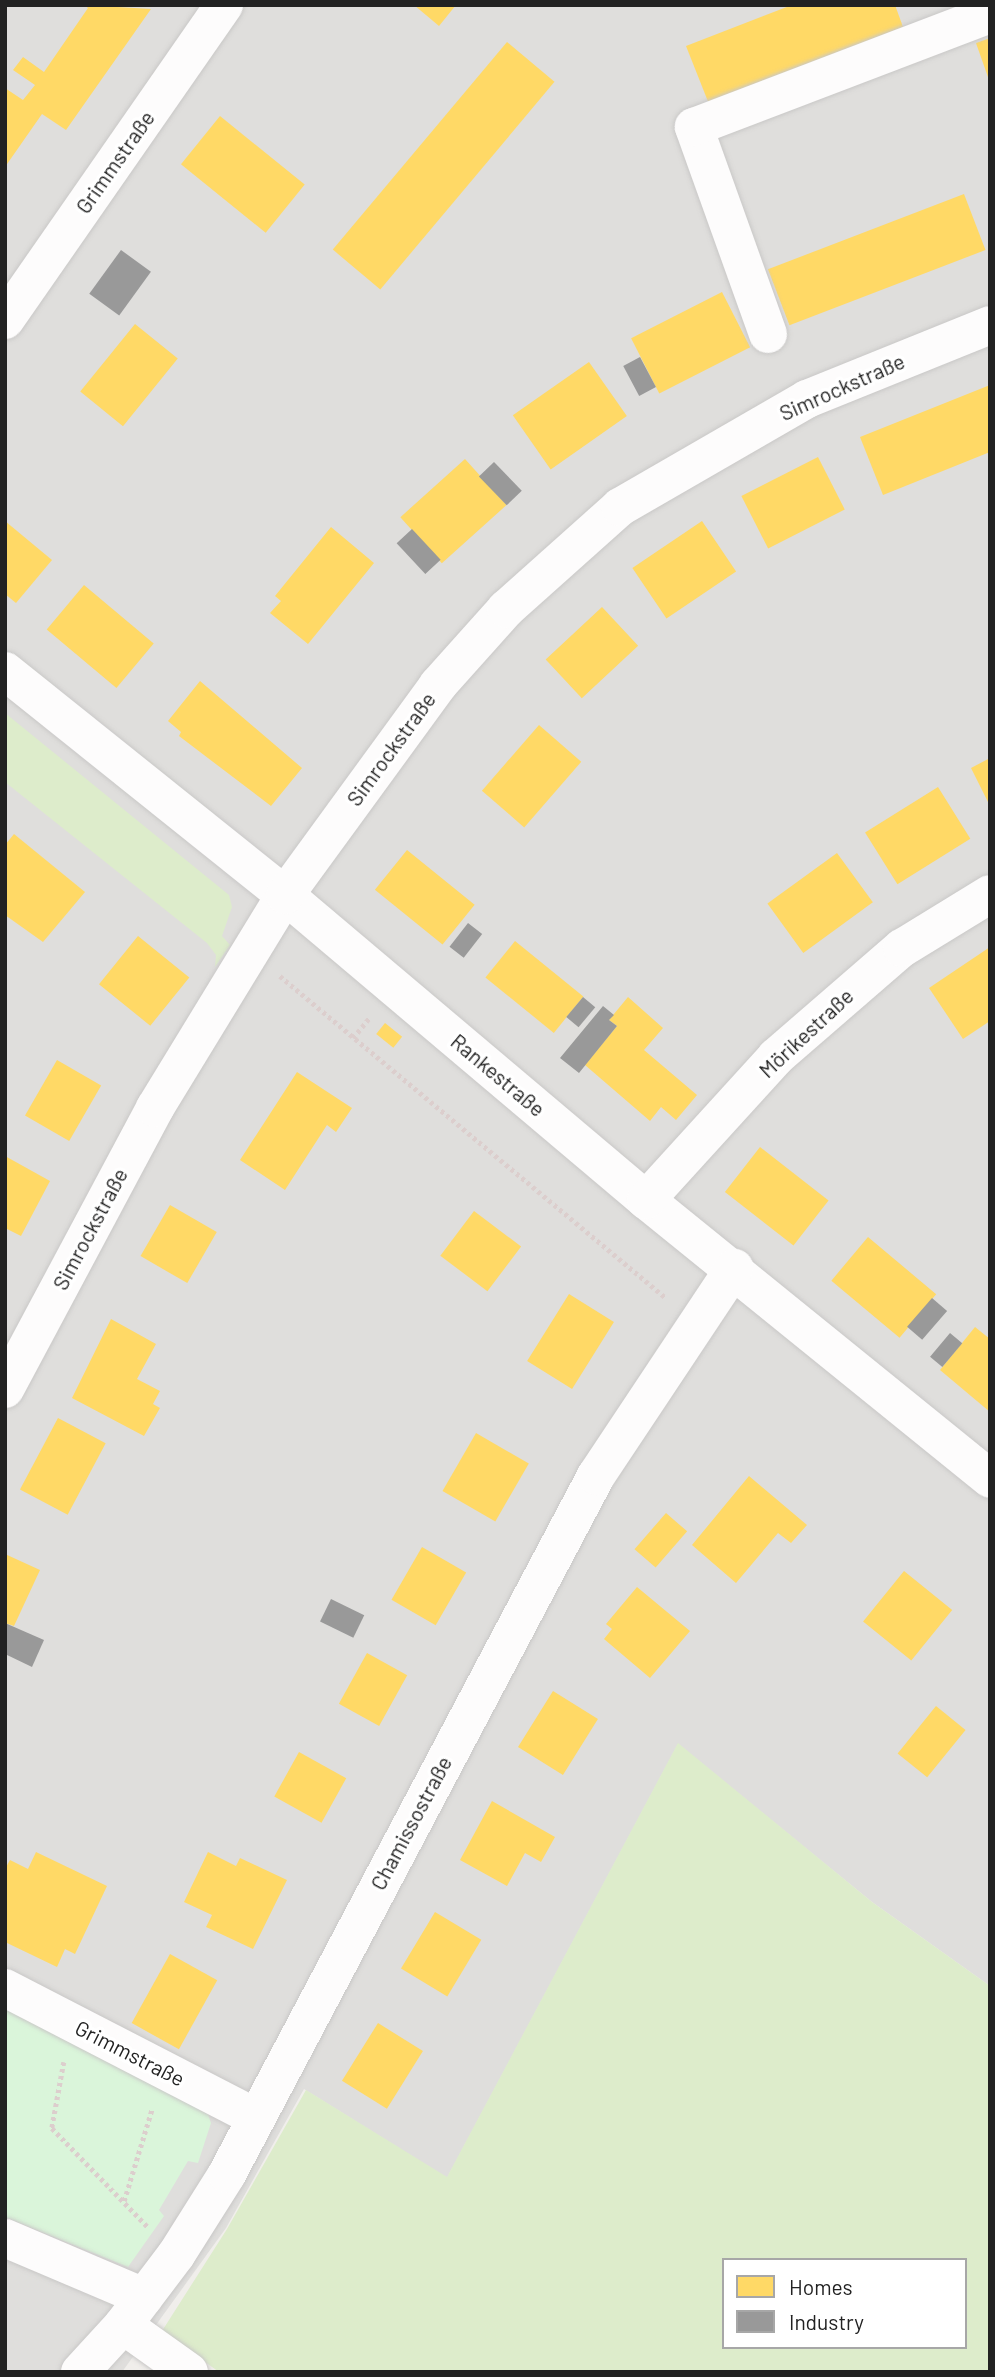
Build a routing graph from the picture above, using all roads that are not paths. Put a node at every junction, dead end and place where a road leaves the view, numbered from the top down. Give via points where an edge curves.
1 (224, 5) edge
2 (990, 14) edge
3 (5, 320) edge
4 (990, 325) edge
5 (768, 334) dead end
6 (5, 671) edge
7 (990, 894) edge
8 (285, 895) junction
9 (646, 1200) junction
10 (734, 1268) junction
11 (5, 1389) edge
12 (990, 1479) edge
13 (5, 1988) edge
14 (255, 2117) junction
15 (5, 2238) edge
16 (134, 2311) junction
17 (80, 2372) edge
18 (189, 2372) edge

1 - 3 street, Grimmstraße
2 - 5 street via 694,127
4 - 8 street, Simrockstraße via 807,399 620,507 506,609 438,685
6 - 8 street, Rankestraße
7 - 9 street, Mörikestraße via 902,948 776,1057
8 - 9 street, Rankestraße
8 - 11 street, Simrockstraße via 155,1108
9 - 10 street, Rankestraße
10 - 12 street, Rankestraße
10 - 14 street, Chamissostraße via 596,1476
13 - 14 street, Grimmstraße
14 - 16 street, Chamissostraße via 227,2174
15 - 16 street
16 - 17 street, Chamissostraße
16 - 18 street

